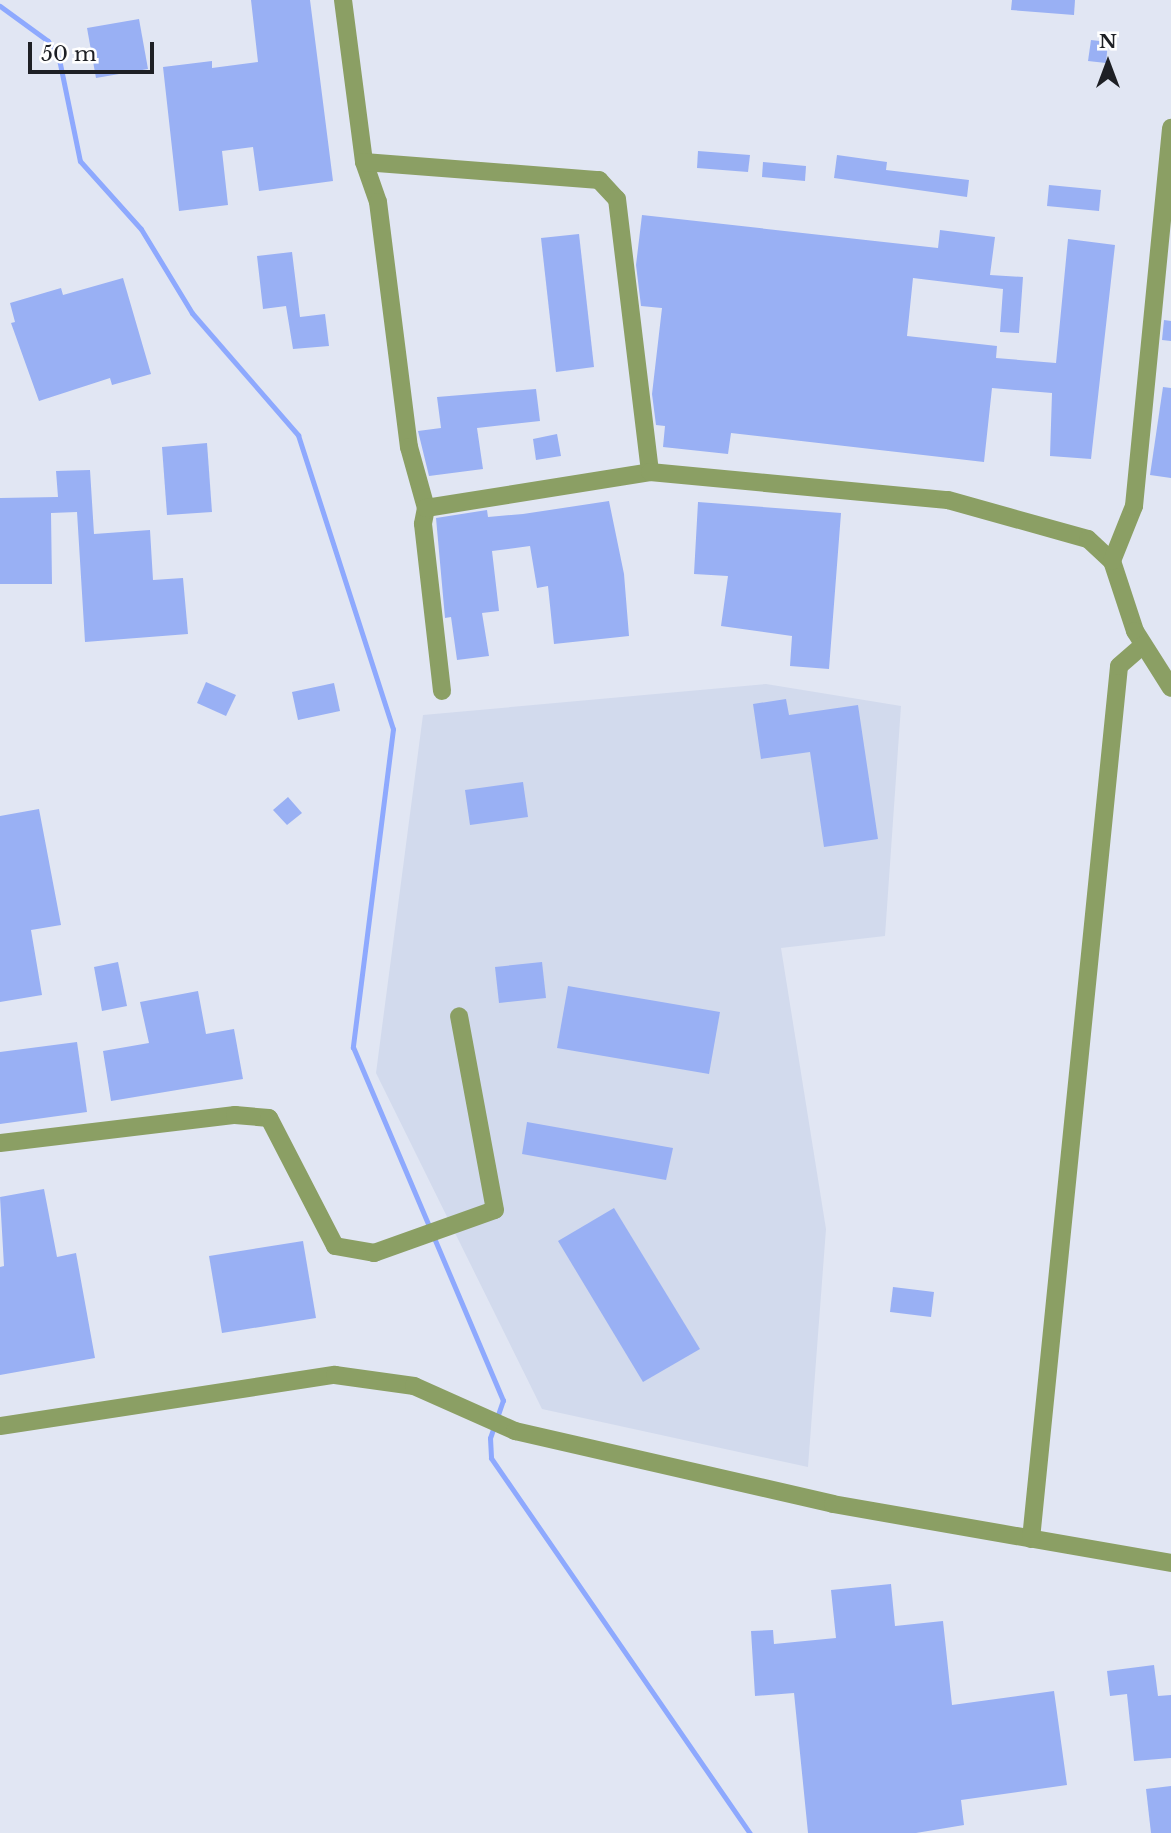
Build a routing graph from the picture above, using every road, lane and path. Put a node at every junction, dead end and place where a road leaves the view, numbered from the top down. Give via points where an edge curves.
1 (343, 0) edge
2 (1171, 128) edge
3 (364, 162) junction
4 (650, 472) junction
5 (426, 508) junction
6 (1112, 561) junction
7 (1143, 645) junction
8 (1171, 688) edge
9 (442, 691) dead end
10 (459, 1016) dead end
11 (0, 1143) edge
12 (0, 1426) edge
13 (1031, 1539) junction
14 (1171, 1563) edge

1 - 3 street
2 - 6 street via 1133,506
3 - 4 street via 599,180 617,199
3 - 5 street via 378,202 409,447
4 - 5 street
4 - 6 street via 948,500 1088,539
5 - 9 street
6 - 7 street
7 - 8 street
7 - 13 street via 1119,666
10 - 11 street via 495,1210 374,1253 335,1246 269,1118 235,1115
12 - 13 street via 335,1375 414,1386 466,1405 515,1431 833,1504
13 - 14 street

